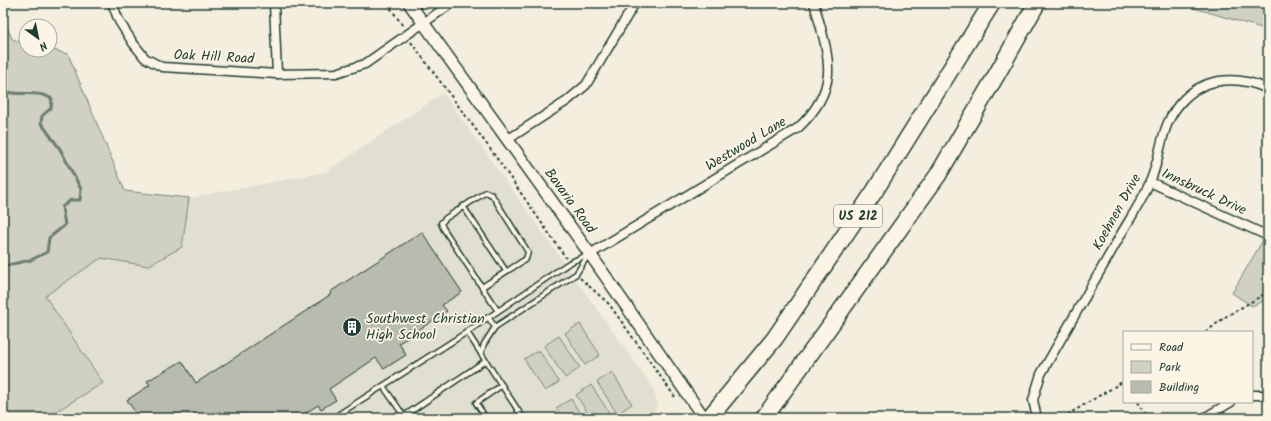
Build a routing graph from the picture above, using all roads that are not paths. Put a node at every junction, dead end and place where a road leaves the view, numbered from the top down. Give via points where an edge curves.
1 (112, 3) edge
2 (274, 3) edge
3 (408, 3) edge
4 (452, 3) edge
5 (635, 3) edge
6 (814, 3) edge
7 (992, 3) edge
8 (1036, 3) edge
9 (423, 24) junction
10 (277, 74) junction
11 (1268, 89) edge
12 (506, 140) junction
13 (1150, 182) junction
14 (463, 206) junction
15 (1268, 236) edge
16 (590, 254) junction
17 (506, 271) junction
18 (482, 287) junction
19 (498, 310) junction
20 (488, 317) junction
21 (495, 327) junction
22 (467, 332) junction
23 (481, 354) junction
24 (485, 361) junction
25 (502, 385) junction
26 (383, 386) junction
27 (1253, 395) edge
28 (1268, 395) edge
29 (1229, 403) edge
30 (402, 417) edge
31 (333, 418) edge
32 (486, 418) edge
33 (523, 418) edge
34 (704, 418) edge
35 (709, 418) edge
36 (764, 418) edge
37 (1037, 418) edge
38 (1204, 418) edge

1 - 10 street, Oak Hill Road via 119,22 137,48 145,58 162,67
2 - 10 street
3 - 9 street, Bavaria Road
4 - 9 street, Oak Hill Road
5 - 12 street via 586,85 567,101
6 - 16 street, Westwood Lane via 828,56 829,75 825,91 810,117 798,128
7 - 35 highway, US 212 via 874,192 775,338
8 - 36 highway, US 212 via 998,74 938,175
9 - 10 street, Oak Hill Road via 371,60 350,70 336,73
9 - 12 street, Bavaria Road
11 - 13 street, Koehnen Drive via 1245,81 1229,79 1197,88 1184,98 1165,127
12 - 16 street, Bavaria Road
13 - 15 street, Innsbruck Drive
13 - 37 street, Koehnen Drive via 1041,374 1033,400
14 - 17 lane
14 - 17 lane via 484,193 492,195 528,252 526,259
14 - 18 lane via 441,223
16 - 19 lane via 569,264
16 - 21 lane via 576,274
16 - 34 street, Bavaria Road
17 - 18 lane
18 - 19 lane
19 - 20 lane
20 - 21 lane
20 - 22 lane
21 - 23 lane
22 - 23 lane
22 - 26 lane
23 - 24 lane
24 - 25 lane
24 - 30 lane
25 - 32 lane via 476,403
25 - 33 lane
26 - 30 lane
26 - 31 lane
27 - 28 street
29 - 38 street

